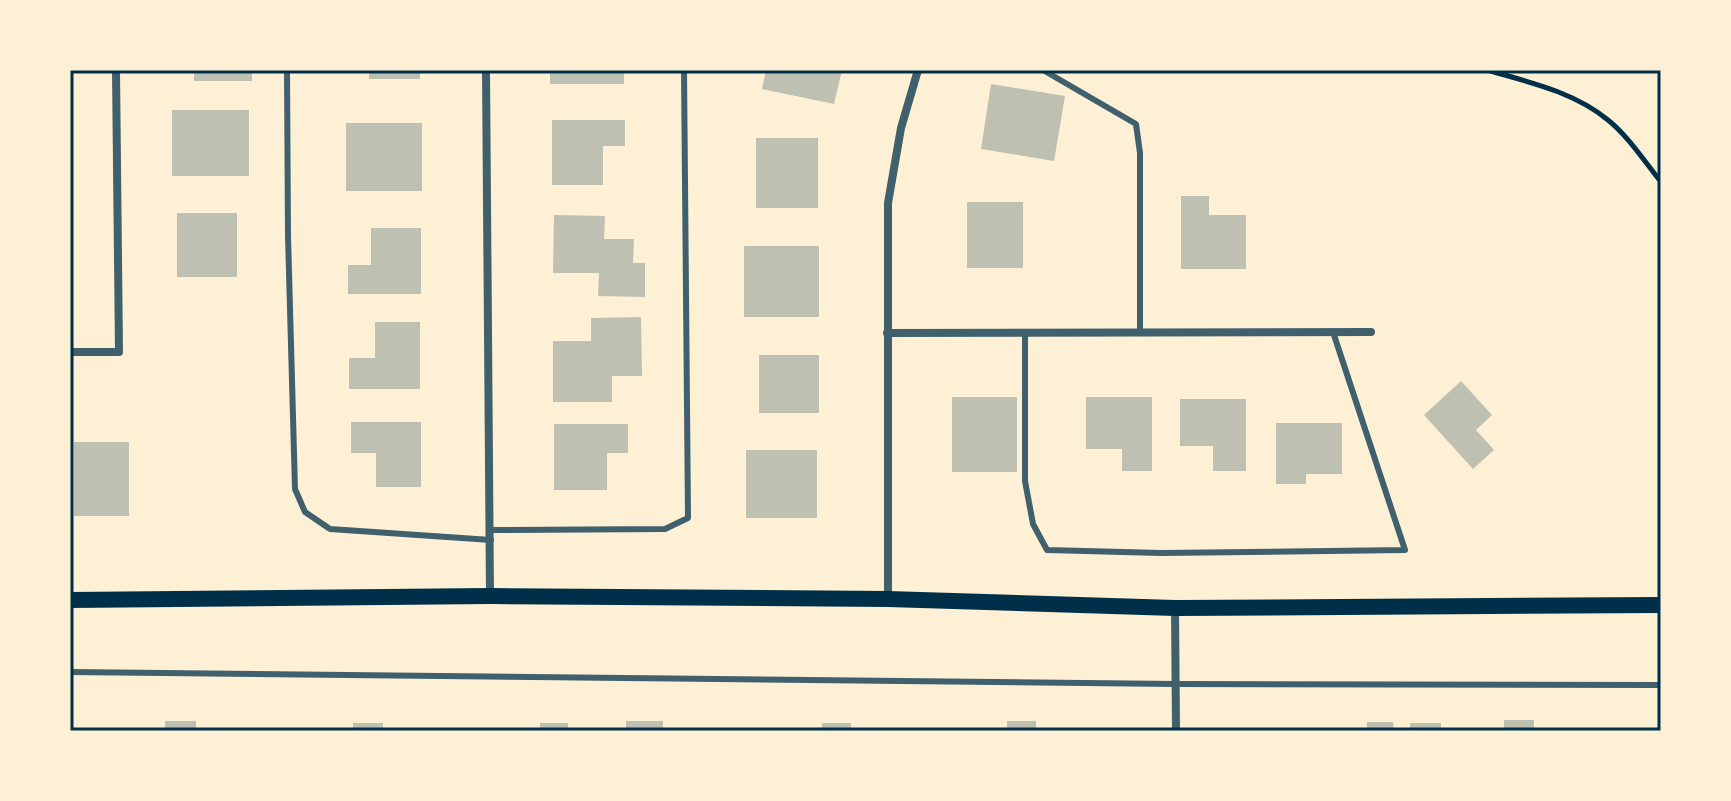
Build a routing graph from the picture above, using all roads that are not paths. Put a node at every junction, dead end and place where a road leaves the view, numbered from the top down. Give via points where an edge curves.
1 (116, 70) edge
2 (287, 70) edge
3 (486, 70) edge
4 (684, 70) edge
5 (918, 70) edge
6 (1043, 70) edge
7 (1140, 332) junction
8 (1333, 332) junction
9 (1371, 332) dead end
10 (887, 333) junction
11 (1025, 333) junction
12 (70, 352) edge
13 (491, 535) junction
14 (490, 596) junction
15 (888, 599) junction
16 (70, 600) edge
17 (1661, 605) edge
18 (1175, 608) junction
19 (70, 672) edge
20 (1175, 684) junction
21 (1661, 685) edge
22 (1176, 731) edge

1 - 12 street via 119,352
2 - 13 lane via 295,489 305,512 330,529
3 - 13 street
4 - 13 lane via 688,518 665,529
5 - 10 street via 888,203
6 - 7 lane via 1136,124
7 - 8 street
7 - 11 street
8 - 9 street
8 - 11 lane via 1405,550 1047,550 1033,524 1025,481
10 - 11 street
10 - 15 street
13 - 14 street
14 - 15 main road
14 - 16 main road
15 - 18 main road
17 - 18 main road
18 - 20 street
19 - 20 lane
20 - 21 lane
20 - 22 street

